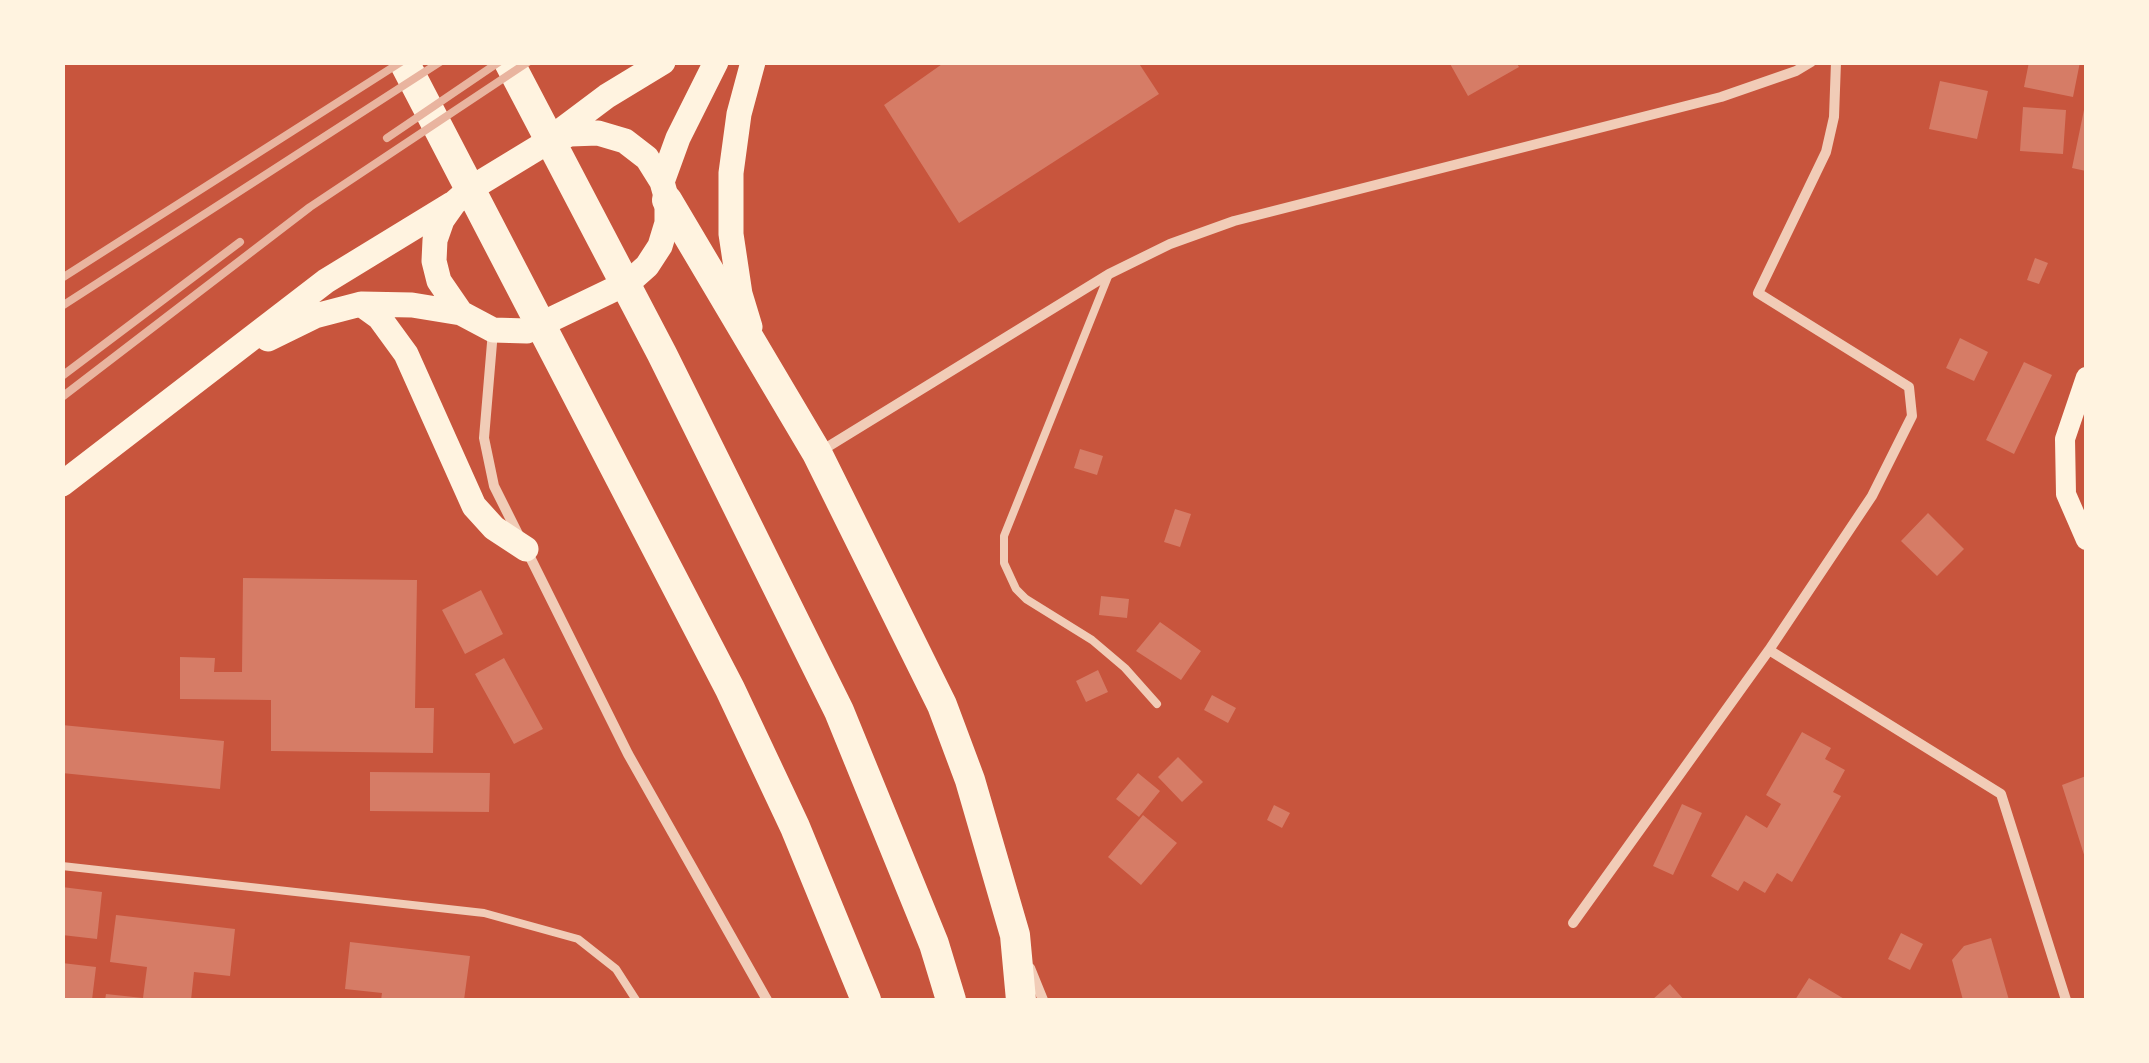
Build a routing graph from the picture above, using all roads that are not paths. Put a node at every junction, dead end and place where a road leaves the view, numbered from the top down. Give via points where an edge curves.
1 (404, 62) edge
2 (509, 62) edge
3 (663, 62) edge
4 (716, 62) edge
5 (754, 62) edge
6 (1812, 62) edge
7 (1836, 62) edge
8 (544, 144) junction
9 (664, 191) junction
10 (454, 203) junction
11 (1109, 274) junction
12 (361, 304) junction
13 (461, 313) junction
14 (493, 330) junction
15 (757, 351) junction
16 (214, 364) junction
17 (2086, 377) edge
18 (818, 453) junction
19 (62, 484) edge
20 (2086, 540) edge
21 (526, 550) junction
22 (1769, 650) junction
23 (1157, 704) dead end
24 (62, 866) edge
25 (1574, 923) dead end
26 (1015, 935) junction
27 (863, 990) edge
28 (636, 1000) edge
29 (768, 1000) edge
30 (950, 1000) edge
31 (1021, 1000) edge
32 (1043, 1000) edge
33 (2066, 1000) edge

1 - 27 highway via 730,689
2 - 30 highway via 804,636 870,784
3 - 8 main road
4 - 9 main road via 678,138
5 - 15 main road via 739,114 731,218 740,294
6 - 11 street via 1721,97 1234,221
7 - 22 street via 1826,152 1758,294 1908,387 1912,416 1872,496
8 - 9 main road via 570,134 625,141 647,158
8 - 10 main road
9 - 14 main road via 667,223 660,246 628,282 543,326
9 - 15 highway
10 - 13 main road via 435,240 434,261
10 - 16 main road via 346,268
11 - 18 street
11 - 23 lane via 1004,536 1004,563 1026,599 1092,640
12 - 13 main road
12 - 16 main road via 315,316
12 - 21 main road via 380,317 406,354 474,506
13 - 14 main road
14 - 21 street via 484,420 488,467
15 - 18 highway
16 - 19 main road
17 - 20 main road via 2066,438 2066,494
18 - 26 highway via 942,705
21 - 29 street via 628,754
22 - 25 street
22 - 33 street via 2001,794
24 - 28 lane via 484,914 578,939 616,969
26 - 31 highway
26 - 32 street

